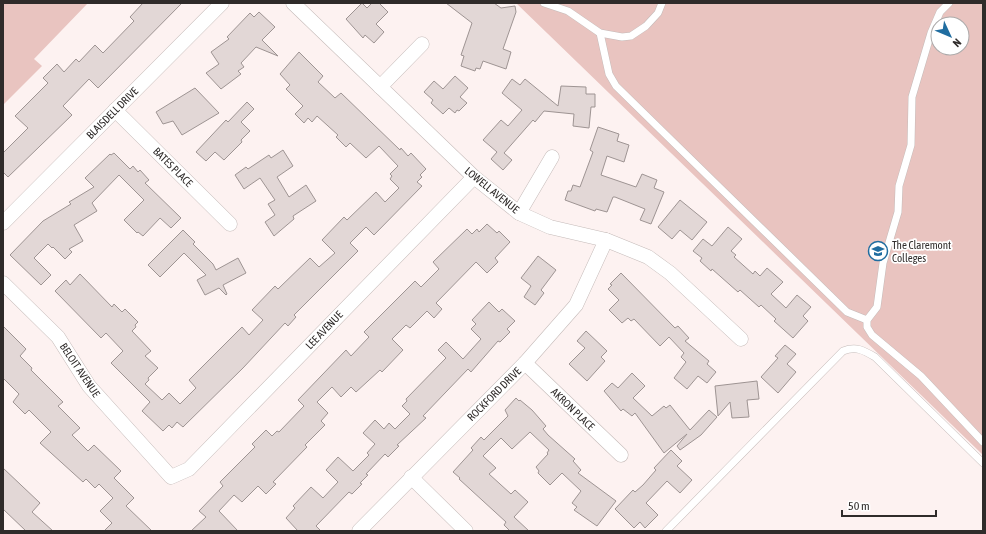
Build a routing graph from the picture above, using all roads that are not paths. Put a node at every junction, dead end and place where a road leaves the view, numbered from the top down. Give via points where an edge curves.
1 (222, 3) edge
2 (293, 3) edge
3 (544, 3) edge
4 (662, 3) edge
5 (949, 3) edge
6 (600, 33) junction
7 (422, 44) dead end
8 (380, 87) junction
9 (115, 110) junction
10 (552, 157) dead end
11 (474, 177) junction
12 (519, 213) junction
13 (3, 223) edge
14 (230, 224) dead end
15 (606, 240) junction
16 (3, 283) edge
17 (867, 320) junction
18 (741, 339) dead end
19 (525, 363) junction
20 (983, 442) edge
21 (621, 455) dead end
22 (983, 463) edge
23 (171, 477) joint
24 (411, 477) junction
25 (359, 531) edge
26 (466, 531) edge
27 (666, 531) edge

1 - 9 street, BLAISDELL DRIVE
2 - 8 street, LOWELL AVENUE
3 - 6 lane via 568,11
4 - 6 lane via 658,13 646,26 631,36
5 - 17 lane via 940,12 931,33 912,97 911,145 899,186 898,212 883,263 877,307
6 - 17 lane via 609,74 616,86 847,312
7 - 8 street
8 - 11 street, LOWELL AVENUE
9 - 13 street, BLAISDELL DRIVE
9 - 14 street, BATES PLACE
10 - 12 street
11 - 12 street, LOWELL AVENUE
11 - 23 street, LEE AVENUE via 189,469
12 - 15 street, LOWELL AVENUE via 550,227
15 - 18 street, LOWELL AVENUE via 648,257 670,273
15 - 19 street, ROCKFORD DRIVE via 576,305
16 - 23 street, BELOIT AVENUE via 58,337 88,386
17 - 20 lane via 867,328 872,335 921,376
19 - 21 street, AKRON PLACE
19 - 24 street, ROCKFORD DRIVE
22 - 27 lane via 875,357 852,347 843,351
24 - 25 street, ROCKFORD DRIVE
24 - 26 street

